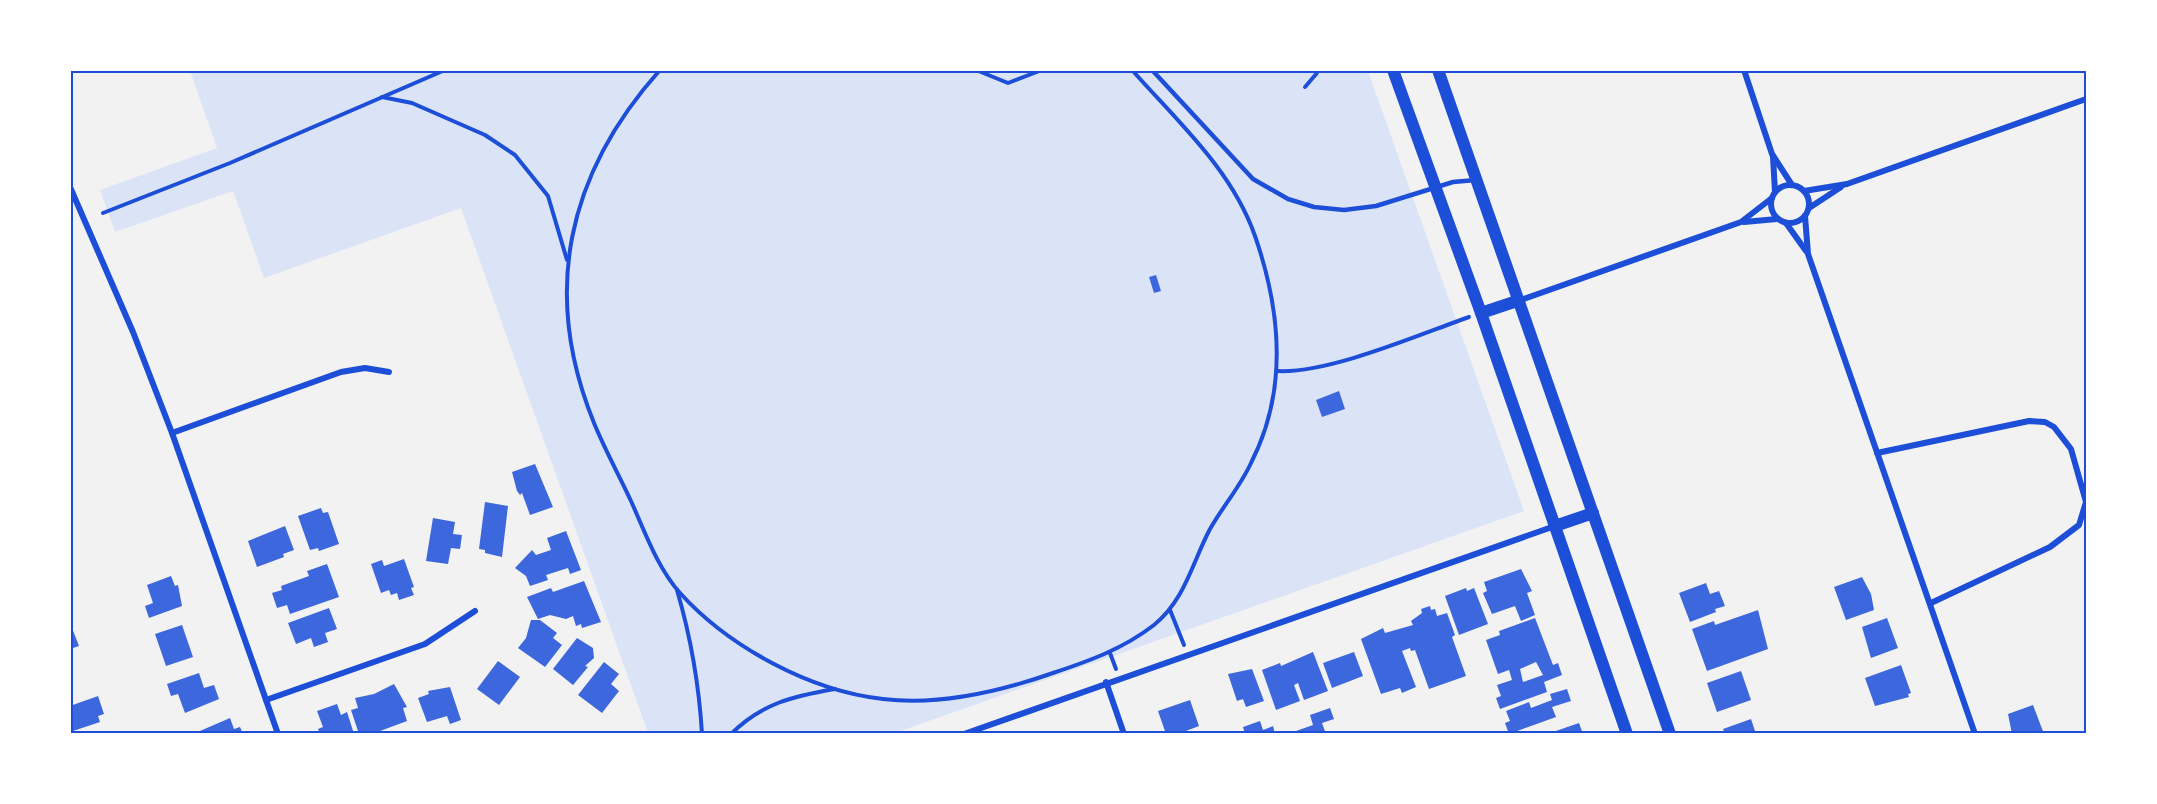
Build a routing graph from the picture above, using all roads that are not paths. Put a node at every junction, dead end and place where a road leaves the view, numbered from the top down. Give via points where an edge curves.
1 (1152, 70) edge
2 (1393, 70) edge
3 (1437, 70) edge
4 (1744, 70) edge
5 (2086, 99) edge
6 (1772, 154) junction
7 (1476, 180) junction
8 (1847, 184) junction
9 (1792, 185) junction
10 (1435, 188) junction
11 (71, 190) edge
12 (1804, 190) junction
13 (1773, 195) junction
14 (1809, 208) junction
15 (1805, 216) junction
16 (1778, 219) junction
17 (1741, 222) junction
18 (1786, 223) junction
19 (1808, 254) junction
20 (1518, 301) junction
21 (1481, 313) junction
22 (389, 372) dead end
23 (172, 433) junction
24 (1877, 453) junction
25 (1593, 513) junction
26 (1555, 526) junction
27 (1931, 603) junction
28 (476, 611) dead end
29 (1106, 682) junction
30 (266, 700) junction
31 (278, 734) edge
32 (964, 734) edge
33 (1124, 734) edge
34 (1627, 734) edge
35 (1670, 734) edge
36 (1976, 734) edge

1 - 10 lane via 1253,179 1288,199 1344,210 1376,206
2 - 10 main road
3 - 7 main road
4 - 6 street
5 - 8 street
6 - 9 street
6 - 13 street
7 - 10 lane
7 - 20 main road
8 - 12 street
8 - 14 street
9 - 12 street
9 - 13 street
10 - 21 main road
11 - 23 street
12 - 14 street
13 - 16 street via 1772,209
13 - 17 street
14 - 15 street
15 - 18 street
15 - 19 street
16 - 17 street
16 - 18 street
17 - 20 street
18 - 19 street
19 - 24 street
20 - 21 main road
20 - 25 main road
21 - 26 main road
22 - 23 street via 365,368 341,372
23 - 30 street
24 - 27 street
24 - 27 street via 2029,421 2054,427 2071,449 2086,502 2084,514 2072,533
25 - 26 main road
25 - 35 main road
26 - 29 street
26 - 34 main road
27 - 36 street
28 - 30 street via 425,644
29 - 32 street
29 - 33 street
30 - 31 street

